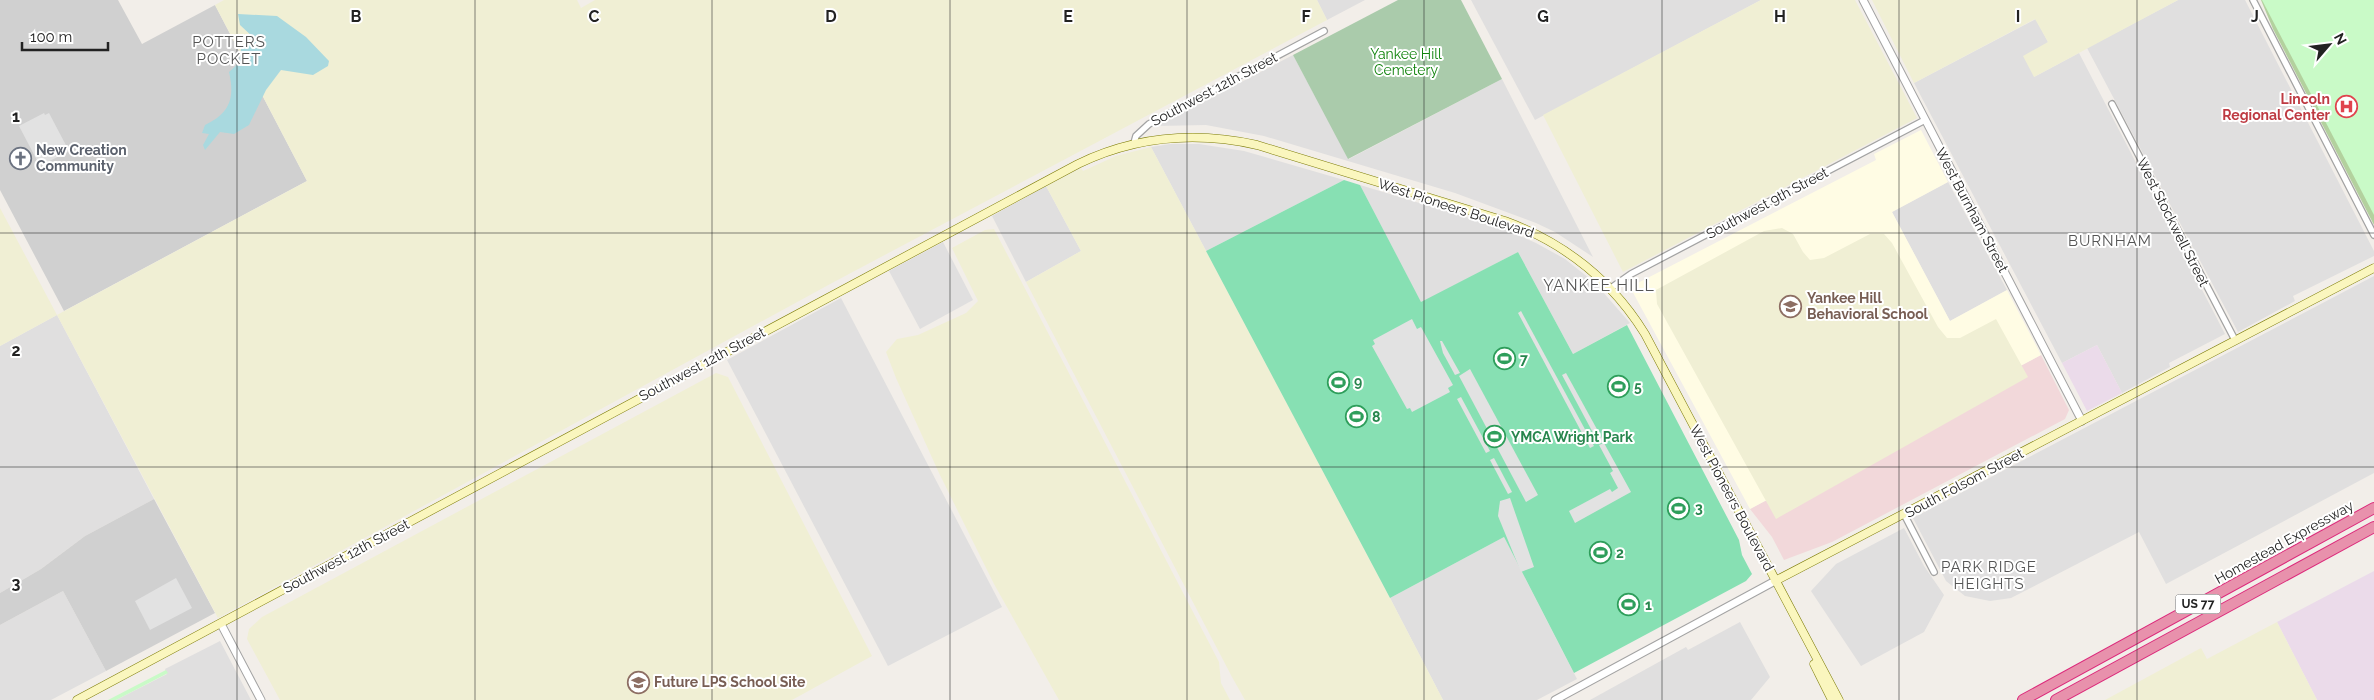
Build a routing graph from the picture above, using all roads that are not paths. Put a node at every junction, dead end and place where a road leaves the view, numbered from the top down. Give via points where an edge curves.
1 (1863, 0) edge
2 (2253, 0) edge
3 (1324, 31) dead end
4 (2112, 104) dead end
5 (1925, 120) junction
6 (1134, 143) junction
7 (2374, 235) edge
8 (2374, 268) edge
9 (1611, 288) junction
10 (2235, 340) junction
11 (2082, 421) junction
12 (2374, 508) edge
13 (1904, 514) junction
14 (2374, 526) edge
15 (1934, 572) dead end
16 (1775, 581) junction
17 (221, 624) junction
18 (77, 700) edge
19 (261, 700) edge
20 (1555, 700) edge
21 (1832, 700) edge
22 (1839, 700) edge
23 (2023, 700) edge
24 (2056, 700) edge

1 - 5 street, West Burnham Street
2 - 7 street
3 - 6 street, Southwest 12th Street via 1149,124 1136,136
4 - 10 street, West Stockwell Street
5 - 9 street, Southwest 9th Street via 1631,274
5 - 11 street, West Burnham Street
6 - 9 main road, West Pioneers Boulevard via 1174,137 1206,137 1240,141 1273,150 1528,230 1575,256
6 - 17 main road, Southwest 12th Street via 1089,158
8 - 10 main road, South Folsom Street
9 - 16 main road, West Pioneers Boulevard via 1645,334
10 - 11 main road, South Folsom Street
11 - 13 main road, South Folsom Street
12 - 23 highway, Homestead Expressway / US 77
13 - 15 street
13 - 16 main road, South Folsom Street
14 - 24 highway, Homestead Expressway / US 77
16 - 20 street, South Folsom Street
16 - 21 main road, West Pioneers Boulevard
16 - 22 main road, West Pioneers Boulevard
17 - 18 main road, Southwest 12th Street
17 - 19 street

